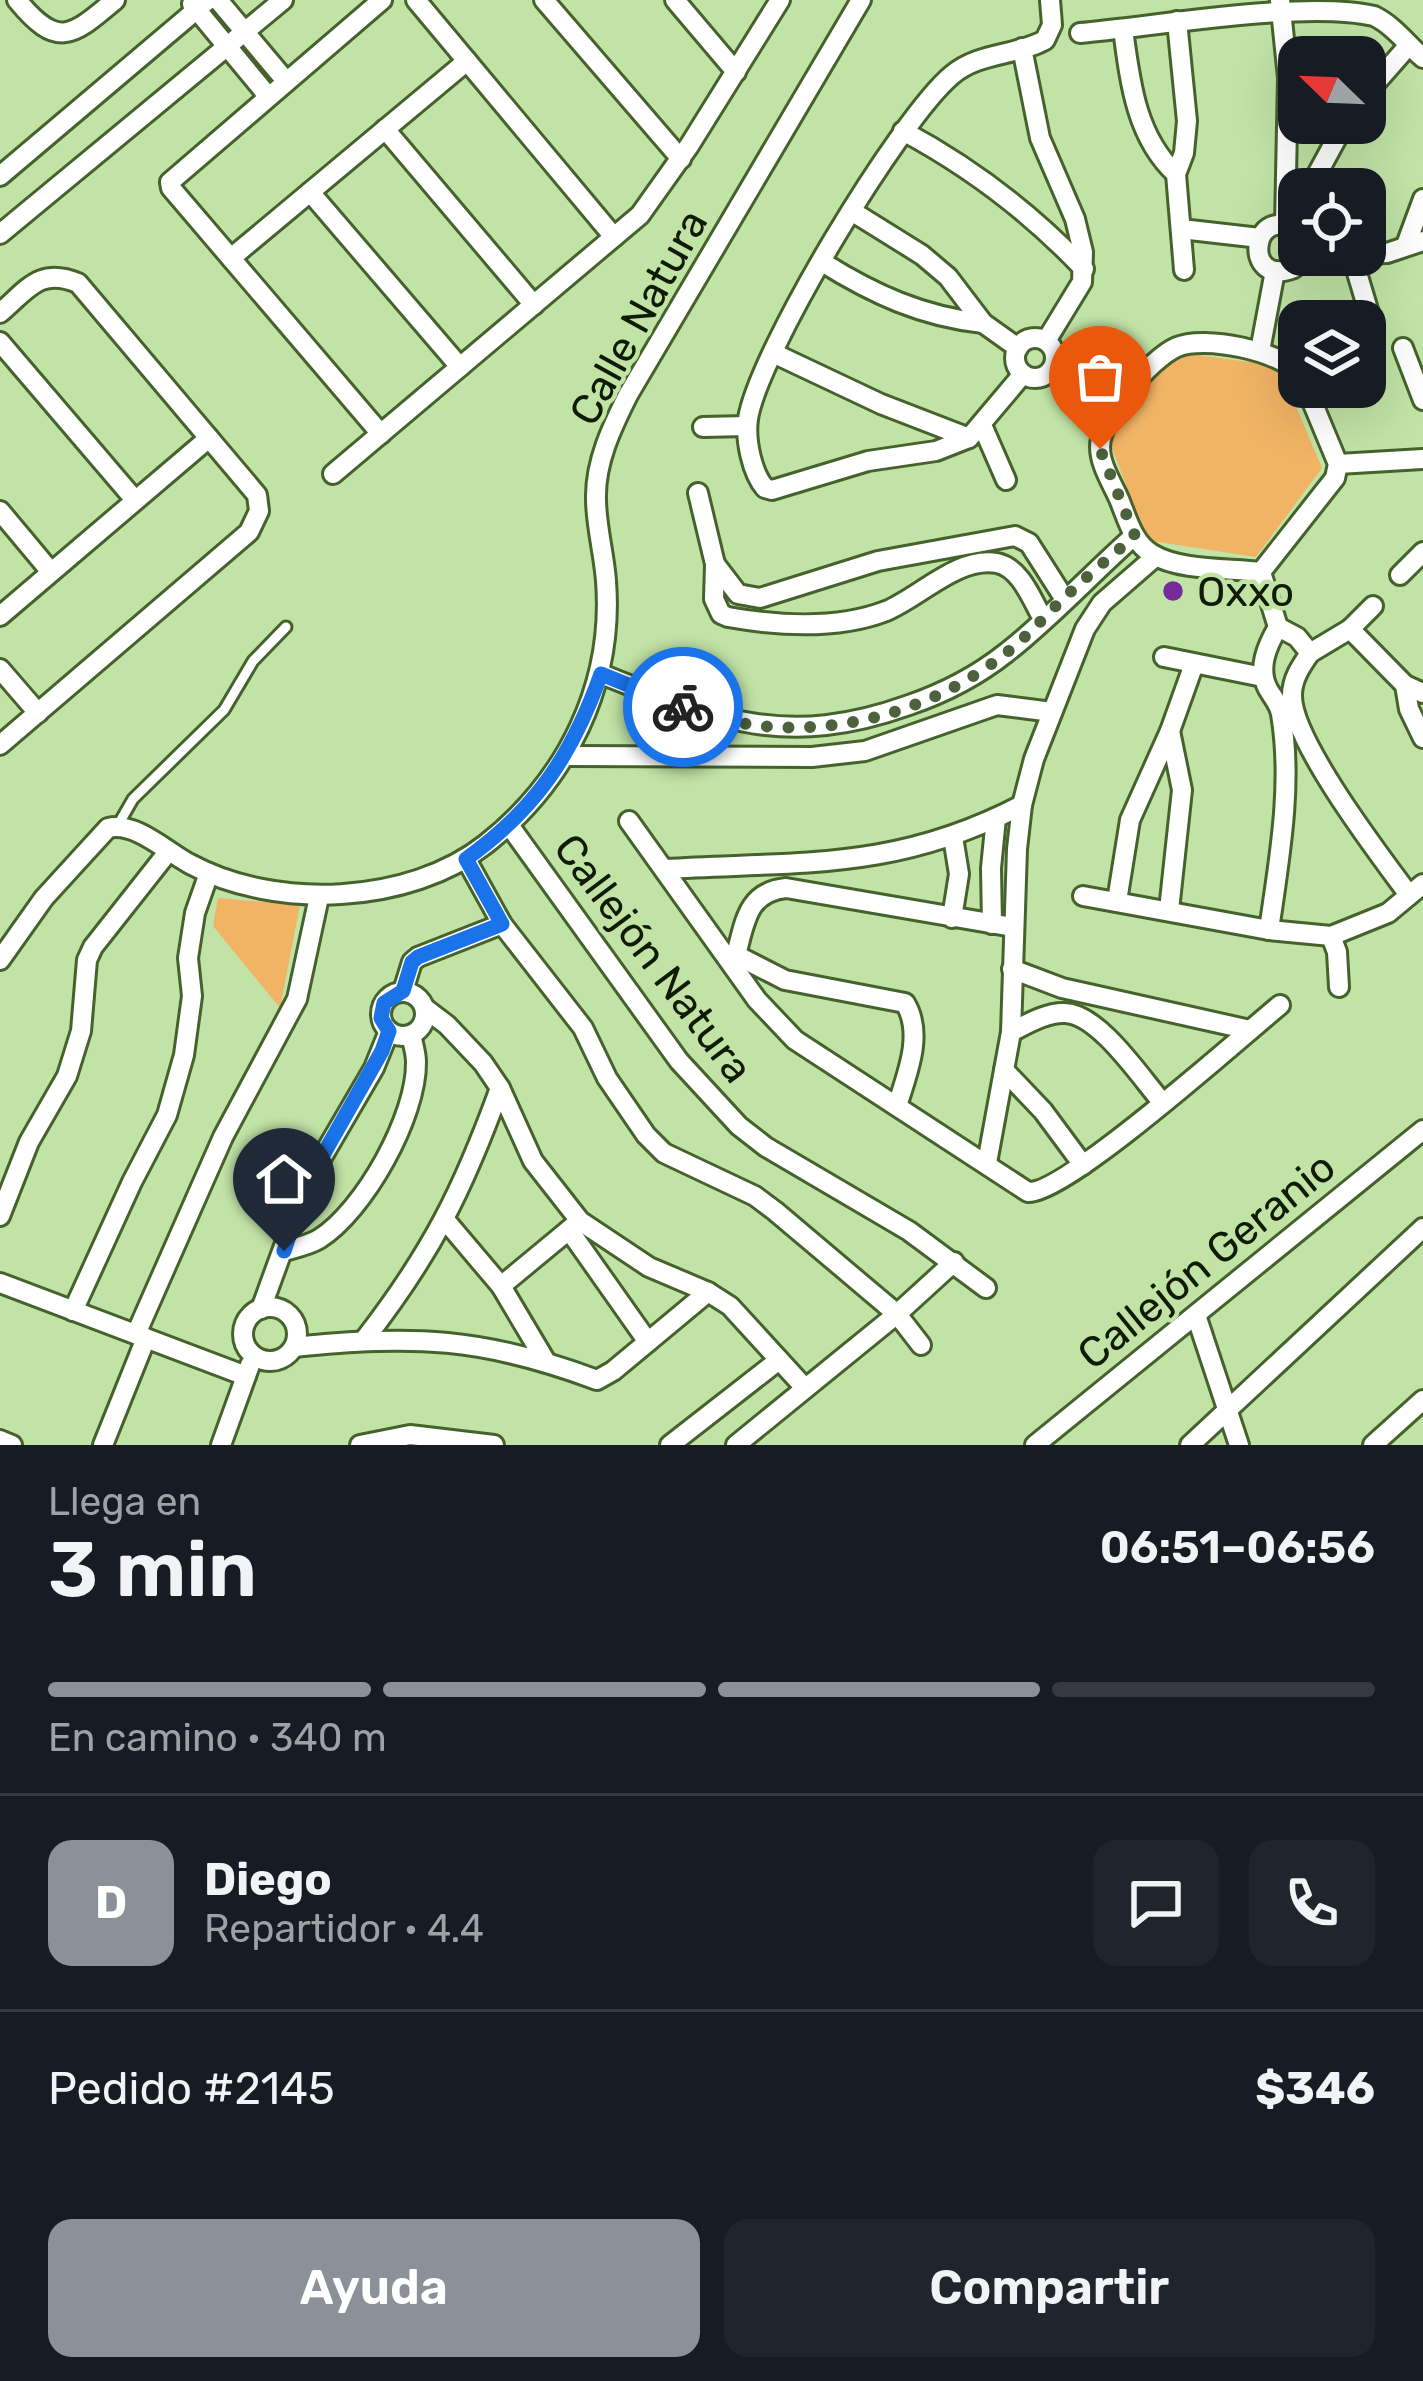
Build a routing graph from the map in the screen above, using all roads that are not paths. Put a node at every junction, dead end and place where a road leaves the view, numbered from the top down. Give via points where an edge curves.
1 (17, 0) edge
2 (115, 0) edge
3 (218, 0) edge
4 (283, 0) edge
5 (382, 0) edge
6 (416, 0) edge
7 (544, 0) edge
8 (675, 0) edge
9 (780, 0) edge
10 (861, 0) edge
11 (1050, 0) edge
12 (198, 3) edge
13 (1279, 3) edge
14 (1177, 21) junction
15 (1123, 29) junction
16 (245, 32) junction
17 (1050, 41) junction
18 (228, 46) junction
19 (1416, 52) edge
20 (467, 61) junction
21 (736, 72) junction
22 (1386, 77) edge
23 (286, 81) junction
24 (268, 96) junction
25 (385, 129) junction
26 (903, 131) junction
27 (681, 159) junction
28 (1292, 168) edge
29 (1176, 174) junction
30 (0, 176) edge
31 (310, 192) junction
32 (1423, 200) edge
33 (853, 212) junction
34 (1278, 226) edge
35 (1181, 229) junction
36 (0, 235) edge
37 (614, 237) junction
38 (1260, 238) junction
39 (1414, 243) edge
40 (1386, 254) edge
41 (231, 258) junction
42 (822, 262) junction
43 (1084, 269) junction
44 (1184, 270) dead end
45 (1275, 271) junction
46 (1278, 271) edge
47 (534, 304) junction
48 (0, 313) edge
49 (983, 322) junction
50 (1046, 341) junction
51 (0, 342) edge
52 (1018, 348) junction
53 (1402, 348) dead end
54 (1260, 351) junction
55 (773, 353) junction
56 (1278, 356) edge
57 (1417, 366) edge
58 (460, 367) junction
59 (1051, 371) junction
60 (1023, 374) junction
61 (1423, 400) edge
62 (1315, 408) edge
63 (1111, 415) junction
64 (704, 427) dead end
65 (747, 427) junction
66 (975, 432) junction
67 (381, 434) junction
68 (209, 438) junction
69 (1423, 459) edge
70 (1338, 464) junction
71 (333, 474) dead end
72 (1006, 480) dead end
73 (698, 493) dead end
74 (135, 500) junction
75 (0, 511) edge
76 (1135, 536) junction
77 (1423, 552) edge
78 (1155, 557) junction
79 (964, 558) junction
80 (715, 564) junction
81 (51, 572) junction
82 (1261, 572) junction
83 (1400, 575) dead end
84 (760, 598) junction
85 (1064, 598) junction
86 (1373, 606) dead end
87 (0, 616) edge
88 (1043, 619) junction
89 (766, 621) junction
90 (286, 627) dead end
91 (1278, 627) junction
92 (1351, 628) junction
93 (1310, 653) junction
94 (1164, 657) dead end
95 (1194, 664) junction
96 (0, 669) edge
97 (601, 674) junction
98 (1263, 677) junction
99 (1414, 689) edge
100 (1285, 704) junction
101 (1052, 712) junction
102 (38, 713) junction
103 (1170, 731) junction
104 (1423, 738) edge
105 (0, 745) edge
106 (566, 756) junction
107 (1022, 805) junction
108 (996, 818) junction
109 (629, 821) dead end
110 (118, 825) junction
111 (509, 825) junction
112 (953, 837) junction
113 (168, 852) junction
114 (466, 859) junction
115 (665, 869) junction
116 (209, 873) junction
117 (1416, 890) edge
118 (1082, 896) dead end
119 (320, 897) junction
120 (1117, 901) junction
121 (1169, 910) junction
122 (952, 917) junction
123 (502, 924) junction
124 (1003, 925) junction
125 (1269, 930) junction
126 (1331, 936) junction
127 (734, 960) junction
128 (0, 961) edge
129 (1012, 969) junction
130 (1340, 987) dead end
131 (403, 991) junction
132 (1280, 1005) dead end
133 (425, 1010) junction
134 (1250, 1030) junction
135 (389, 1031) junction
136 (1011, 1032) junction
137 (411, 1035) junction
138 (1004, 1070) junction
139 (500, 1088) junction
140 (1162, 1102) junction
141 (897, 1106) junction
142 (1423, 1130) edge
143 (987, 1163) junction
144 (1083, 1165) junction
145 (0, 1216) edge
146 (446, 1221) junction
147 (574, 1226) junction
148 (1423, 1228) edge
149 (284, 1251) junction
150 (954, 1262) junction
151 (4, 1285) edge
152 (501, 1286) junction
153 (986, 1288) dead end
154 (708, 1292) junction
155 (0, 1309) edge
156 (261, 1309) junction
157 (73, 1311) junction
158 (897, 1314) junction
159 (1196, 1315) junction
160 (141, 1336) junction
161 (364, 1340) junction
162 (648, 1342) junction
163 (921, 1345) dead end
164 (294, 1347) junction
165 (253, 1355) junction
166 (545, 1360) junction
167 (778, 1360) junction
168 (246, 1376) junction
169 (805, 1388) junction
170 (1423, 1400) edge
171 (1227, 1412) junction
172 (0, 1440) edge
173 (13, 1445) edge
174 (104, 1445) edge
175 (220, 1445) edge
176 (360, 1445) edge
177 (494, 1445) edge
178 (670, 1445) edge
179 (736, 1445) edge
180 (1035, 1445) edge
181 (1190, 1445) edge
182 (1239, 1445) edge
183 (1373, 1445) edge

1 - 2 street via 37,24 65,33
3 - 16 street
4 - 16 street
5 - 23 street
6 - 20 street
7 - 27 street
8 - 21 street
9 - 21 street
10 - 97 street, Calle Natura via 610,433 596,496 607,582
11 - 17 street
12 - 18 street
12 - 30 street
13 - 14 street
13 - 19 street via 1353,10 1390,26
13 - 28 street
14 - 15 street
14 - 29 street via 1187,121
15 - 17 street
15 - 29 street via 1143,129
16 - 18 street
16 - 23 street
17 - 26 street via 956,71
17 - 43 street via 1040,138 1075,219
18 - 24 street
18 - 36 street
19 - 22 street
20 - 25 street
20 - 37 street
21 - 27 street
23 - 24 street
24 - 41 street via 170,182
25 - 31 street
25 - 47 street
26 - 33 street
26 - 43 street via 997,188
27 - 37 street
29 - 35 street
31 - 41 street
31 - 58 street
32 - 39 street
33 - 42 street
33 - 49 street via 948,277
34 - 38 street
35 - 38 street
35 - 44 street
37 - 47 street
38 - 45 street via 1260,258
39 - 40 street
41 - 67 street
42 - 49 street via 903,305
42 - 55 street
43 - 50 street
45 - 46 street
45 - 54 street
47 - 58 street
48 - 68 street via 42,277 78,283
49 - 52 street
50 - 52 street
50 - 59 street via 1055,355
51 - 74 street
52 - 60 street
53 - 57 street
54 - 56 street
54 - 63 street via 1175,347
55 - 65 street
55 - 66 street via 881,404
57 - 61 street
58 - 67 street
59 - 60 street
59 - 63 street
60 - 66 street
62 - 70 street
63 - 76 street via 1100,449
64 - 65 street
65 - 66 street via 757,475 772,490 868,461 936,451
66 - 72 street
67 - 71 street
68 - 74 street
68 - 102 street via 257,494 249,532
69 - 70 street
70 - 82 street via 1329,490
73 - 80 street
74 - 81 street
75 - 81 street
76 - 78 street
76 - 85 street
77 - 83 street
78 - 82 street
78 - 101 street via 1102,603
79 - 84 street via 878,561
79 - 85 street via 1004,537 1024,538
79 - 88 street via 1010,568
79 - 89 street via 890,609 861,619
80 - 84 street via 738,594
80 - 89 street via 721,614
81 - 87 street
82 - 91 street
84 - 89 street
85 - 88 street
86 - 92 street
88 - 97 street via 967,680 866,721 815,729 697,712
90 - 110 lane via 253,661 224,710 133,799
91 - 93 street
91 - 98 street
92 - 93 street
92 - 99 street
93 - 100 street
94 - 95 street
95 - 98 street
95 - 103 street
96 - 102 street
97 - 106 street, Calle Natura
98 - 100 street
99 - 104 street via 1409,709
100 - 117 street via 1335,791
100 - 125 street via 1284,805
101 - 106 street via 997,705 865,751 812,757
101 - 107 street
102 - 105 street
103 - 120 street via 1130,820
103 - 121 street via 1182,790
106 - 111 street, Calle Natura
107 - 108 street
107 - 124 street
108 - 112 street
108 - 124 street via 991,868
109 - 115 street
110 - 113 street, Calle Natura
110 - 128 street via 95,839
111 - 114 street, Calle Natura
111 - 150 street, Callejón Natura via 679,1060 739,1126
112 - 115 street via 835,863
112 - 122 street via 959,874
113 - 116 street, Calle Natura
113 - 145 street via 93,947 67,1076
114 - 119 street, Calle Natura via 422,878
114 - 123 street
115 - 127 street
116 - 119 street, Calle Natura
116 - 157 street via 188,958 184,1055 167,1115
117 - 126 street via 1372,922
118 - 120 street
119 - 160 street via 297,999 223,1137
120 - 121 street
121 - 125 street
122 - 124 street
122 - 127 street via 813,890 771,890 750,907
123 - 131 street via 418,957
123 - 158 street via 583,1028 608,1078 664,1153 776,1210
124 - 129 street
125 - 126 street
126 - 130 street
127 - 141 street via 795,1040
127 - 141 street via 785,980 905,1003 914,1032
129 - 134 street
129 - 136 street
131 - 133 street via 418,996
131 - 135 street via 381,1010
132 - 134 street
133 - 137 street
133 - 139 street
134 - 140 street
135 - 137 street
135 - 149 street via 307,1183
136 - 138 street
136 - 140 street via 1064,1012 1080,1016
137 - 149 street via 413,1084 376,1176 318,1240
138 - 143 street
138 - 144 street
139 - 146 street
139 - 147 street
140 - 144 street
141 - 143 street
142 - 159 street, Callejón Geranio
143 - 144 street via 1037,1193
146 - 152 street
146 - 161 street
147 - 152 street
147 - 154 street
147 - 162 street
148 - 171 street
149 - 156 street
150 - 153 street, Callejón Natura
150 - 158 street
151 - 155 street
151 - 157 street
152 - 166 street
154 - 162 street
154 - 167 street via 747,1321
156 - 164 street via 294,1320
156 - 165 street via 244,1330
157 - 160 street
158 - 163 street
158 - 169 street
159 - 171 street
159 - 180 street, Callejón Geranio
160 - 168 street
160 - 174 street
161 - 164 street
161 - 166 street via 423,1338
162 - 166 street via 597,1380
164 - 165 street via 271,1361
165 - 168 street
167 - 169 street
167 - 178 street
168 - 175 street
169 - 179 street
170 - 183 street
171 - 181 street
171 - 182 street
172 - 173 street
176 - 177 street via 410,1435

